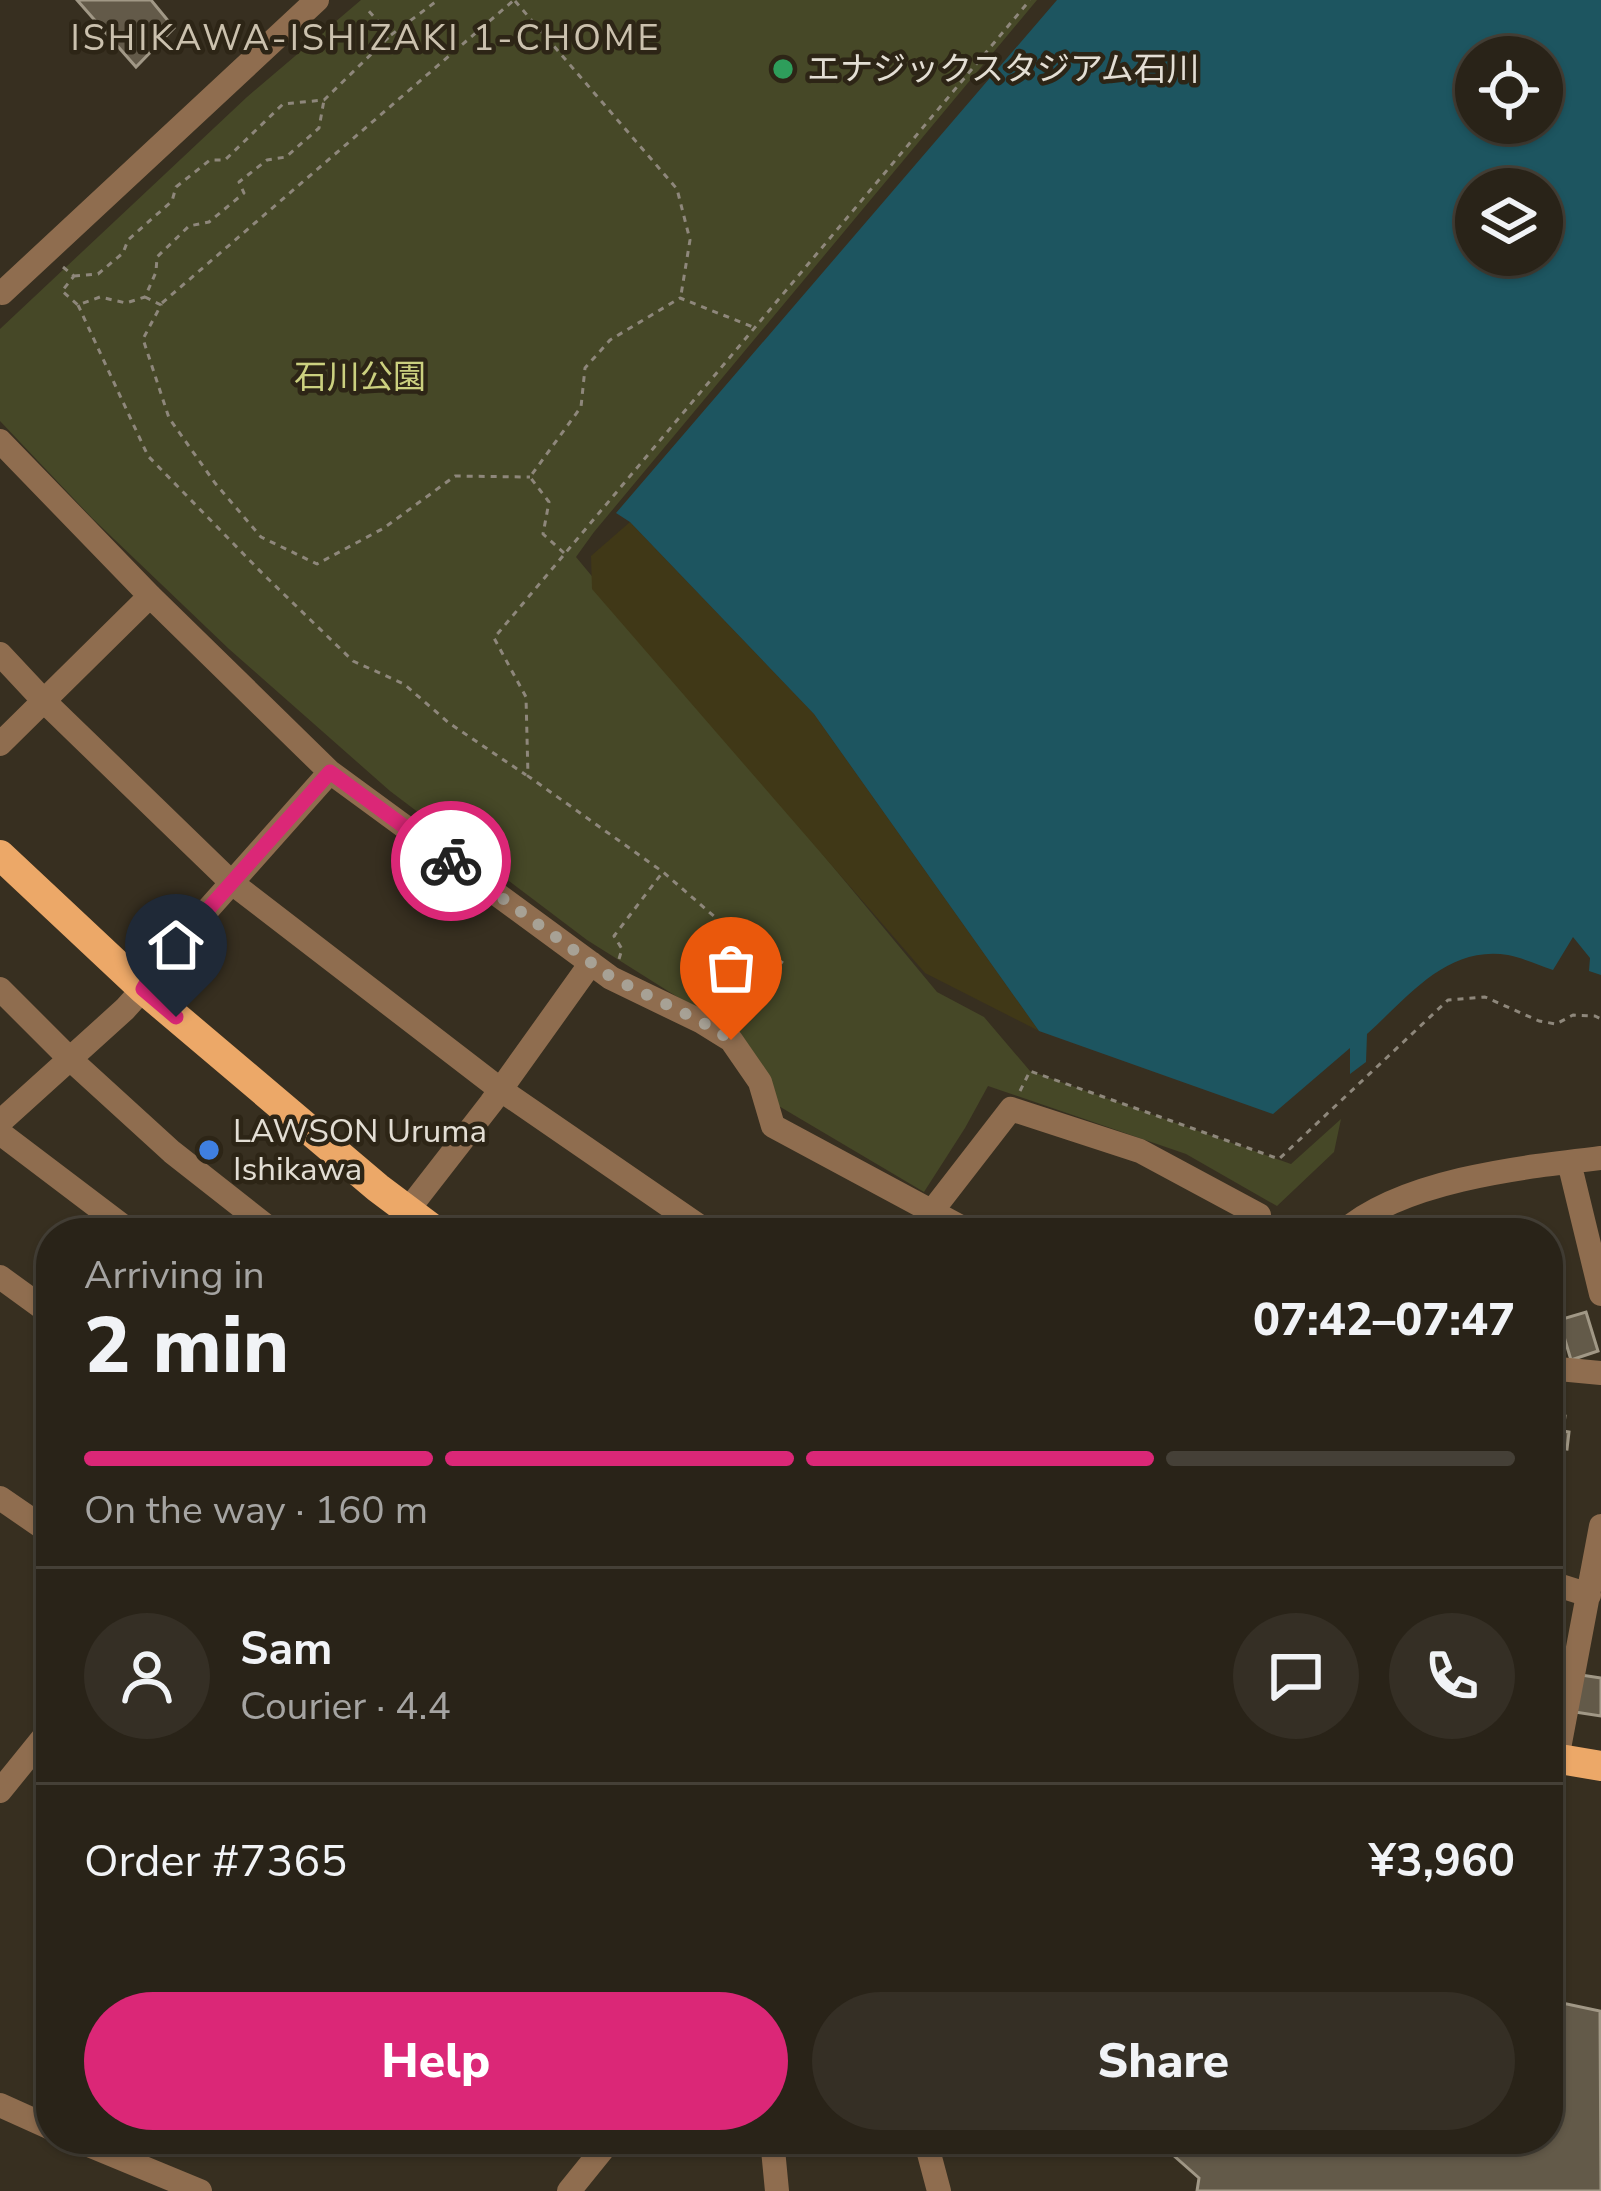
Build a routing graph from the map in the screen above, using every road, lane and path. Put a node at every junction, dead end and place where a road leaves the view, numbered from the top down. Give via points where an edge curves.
1 (317, 0) edge
2 (438, 0) edge
3 (514, 0) edge
4 (1030, 0) edge
5 (365, 7) dead end
6 (391, 35) junction
7 (324, 100) junction
8 (56, 262) dead end
9 (74, 276) junction
10 (1, 293) edge
11 (145, 297) junction
12 (680, 298) junction
13 (161, 304) junction
14 (78, 305) junction
15 (755, 328) junction
16 (0, 441) edge
17 (530, 477) junction
18 (564, 554) junction
19 (150, 596) junction
20 (0, 654) edge
21 (44, 701) junction
22 (0, 744) edge
23 (330, 772) junction
24 (528, 776) junction
25 (0, 855) edge
26 (663, 872) junction
27 (232, 883) junction
28 (783, 963) dead end
29 (604, 965) junction
30 (0, 989) edge
31 (143, 989) junction
32 (1601, 1019) edge
33 (70, 1058) junction
34 (500, 1090) junction
35 (1011, 1108) junction
36 (0, 1122) edge
37 (0, 1133) edge
38 (1601, 1158) edge
39 (1569, 1162) junction
40 (932, 1210) junction
41 (112, 1218) edge
42 (256, 1218) edge
43 (395, 1218) edge
44 (402, 1218) edge
45 (687, 1218) edge
46 (926, 1218) edge
47 (946, 1218) edge
48 (1257, 1218) edge
49 (1359, 1218) edge
50 (0, 1277) edge
51 (1601, 1294) edge
52 (36, 1303) edge
53 (1563, 1370) edge
54 (1601, 1373) edge
55 (0, 1498) edge
56 (36, 1523) edge
57 (1600, 1540) edge
58 (1563, 1587) edge
59 (1589, 1595) junction
60 (1563, 1713) edge
61 (36, 1746) edge
62 (1563, 1760) edge
63 (1601, 1766) edge
64 (1, 1788) edge
65 (0, 2104) edge
66 (36, 2121) edge
67 (110, 2154) edge
68 (598, 2154) edge
69 (773, 2154) edge
70 (929, 2154) edge
71 (200, 2191) edge
72 (569, 2191) edge
73 (777, 2191) edge
74 (939, 2191) edge

1 - 10 street
2 - 6 path
3 - 12 path via 677,189 690,240
3 - 13 path
4 - 15 path
5 - 6 path
6 - 7 path
7 - 9 path via 284,104 225,160 210,160 176,187 172,201 98,274
7 - 11 path via 319,128 239,182 244,193 209,222 189,226 157,257
8 - 9 path
9 - 14 path via 62,291
11 - 13 path
11 - 14 path
12 - 15 path
12 - 17 path via 610,340 584,368 581,407
13 - 17 path via 143,339 169,418 261,537 316,564 455,476
14 - 24 path via 148,455 353,661 404,684
15 - 18 path
16 - 19 street
17 - 18 path via 549,502 543,534
18 - 24 path via 494,638 526,698
19 - 21 street
19 - 23 street
20 - 21 street
21 - 22 street
21 - 27 street
23 - 27 street
23 - 29 street
24 - 26 path
25 - 31 main road
26 - 28 path
26 - 29 path via 614,936 622,949
27 - 31 street
27 - 34 street
29 - 34 street
29 - 40 street via 611,977 731,1040 760,1082 773,1126
30 - 33 street
31 - 33 street
31 - 43 main road
32 - 35 path via 1573,1015 1556,1024 1484,997 1448,1000 1279,1160 1030,1071
33 - 36 street
33 - 42 street
34 - 44 street
34 - 45 street
35 - 40 street
35 - 48 street via 1140,1151
37 - 41 street
38 - 39 street
39 - 49 street via 1437,1185
39 - 51 street
40 - 46 street
40 - 47 street
50 - 52 street
53 - 54 street
55 - 56 street
57 - 59 street
58 - 59 street
59 - 60 street
61 - 64 street
62 - 63 main road
65 - 66 street
67 - 71 street
68 - 72 street
69 - 73 street
70 - 74 street

